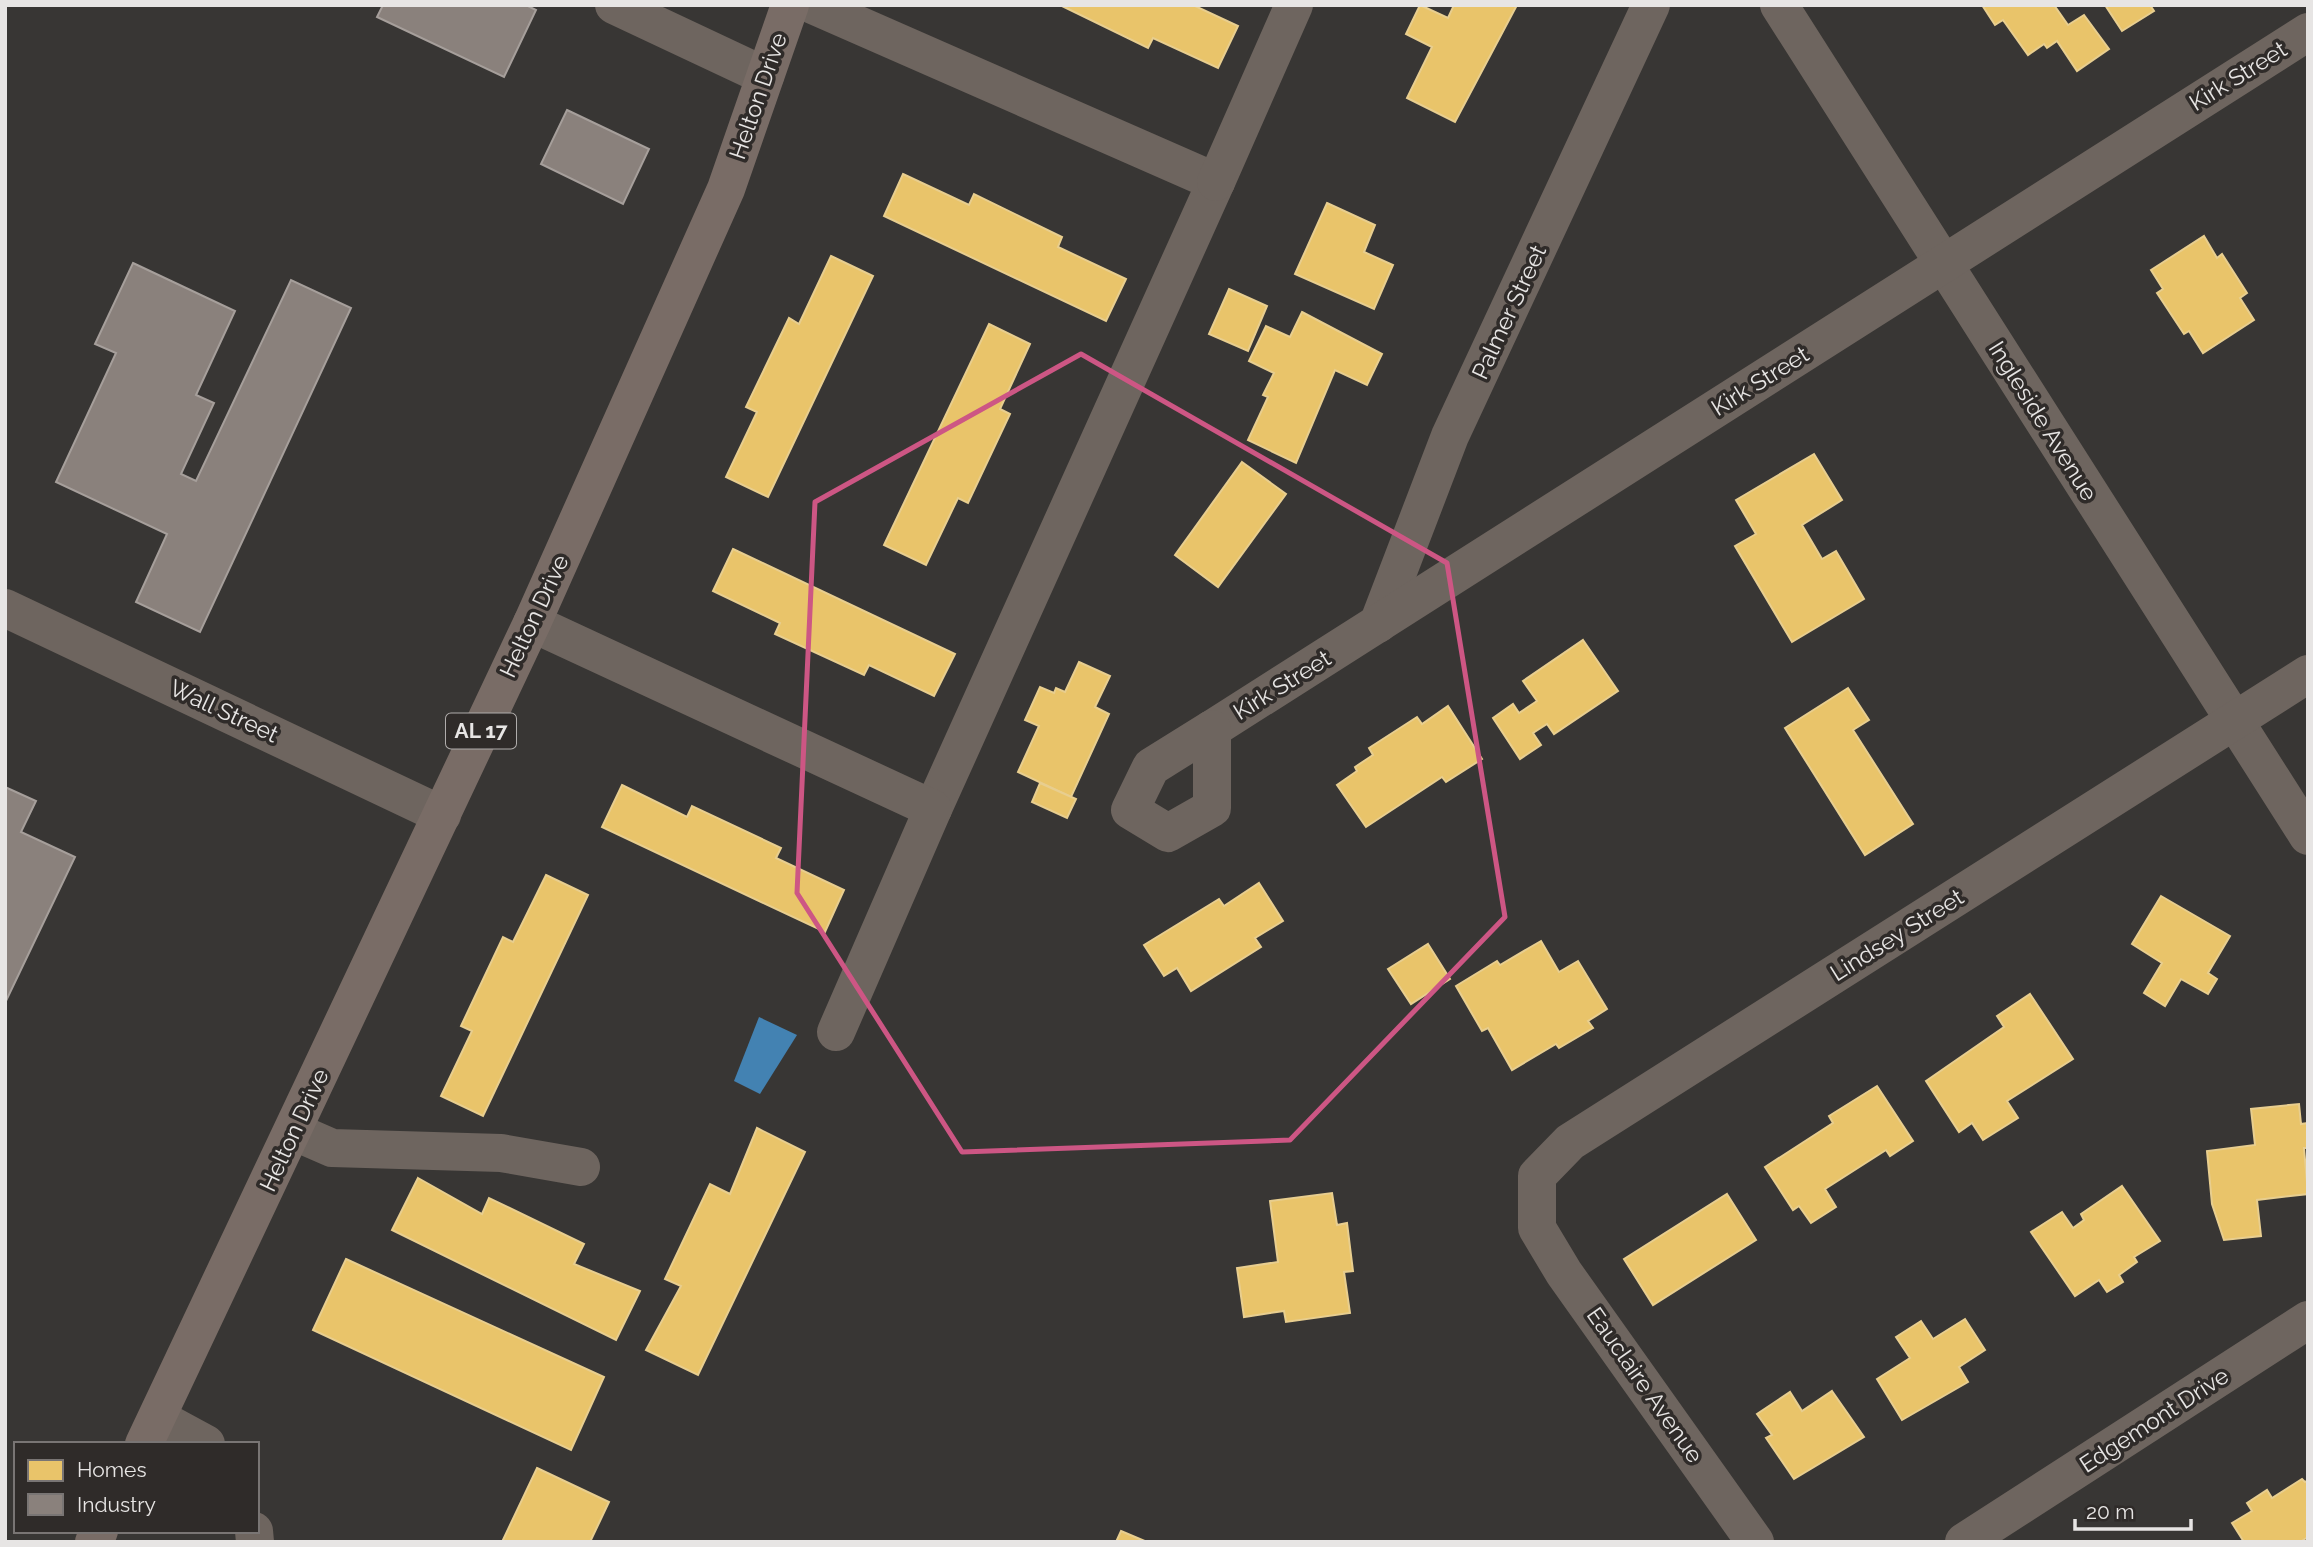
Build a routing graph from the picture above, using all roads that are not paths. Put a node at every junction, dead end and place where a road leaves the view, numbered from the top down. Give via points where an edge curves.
1 (614, 5) edge
2 (790, 5) edge
3 (813, 5) edge
4 (1294, 5) edge
5 (1651, 5) edge
6 (1779, 5) edge
7 (2308, 32) edge
8 (765, 76) junction
9 (1216, 182) junction
10 (1944, 264) junction
11 (5, 608) edge
12 (532, 623) junction
13 (1378, 624) junction
14 (2308, 674) edge
15 (2235, 721) junction
16 (1212, 729) dead end
17 (933, 809) junction
18 (442, 815) junction
19 (2308, 836) edge
20 (836, 1032) dead end
21 (293, 1131) junction
22 (581, 1167) dead end
23 (1537, 1228) joint
24 (2308, 1320) edge
25 (151, 1431) edge
26 (198, 1442) edge
27 (1755, 1542) edge
28 (1964, 1542) edge

1 - 8 street
2 - 8 main road, Helton Drive / AL 17
3 - 9 street
4 - 9 street
5 - 13 street, Palmer Street via 1450,436
6 - 10 street, Ingleside Avenue
7 - 10 street, Kirk Street
8 - 12 main road, Helton Drive / AL 17 via 726,189
9 - 17 street
10 - 13 street, Kirk Street
10 - 15 street, Ingleside Avenue
11 - 18 street, Wall Street
12 - 17 street
12 - 18 main road, Helton Drive / AL 17
13 - 16 street, Kirk Street
14 - 15 street, Lindsey Street
15 - 19 street, Ingleside Avenue
15 - 23 street, Lindsey Street via 1570,1142 1537,1176
17 - 20 street
18 - 21 main road, Helton Drive / AL 17
21 - 22 street via 332,1148 501,1153
21 - 25 main road, Helton Drive / AL 17
23 - 27 street, Eauclaire Avenue
24 - 28 street, Edgemont Drive
25 - 26 street

